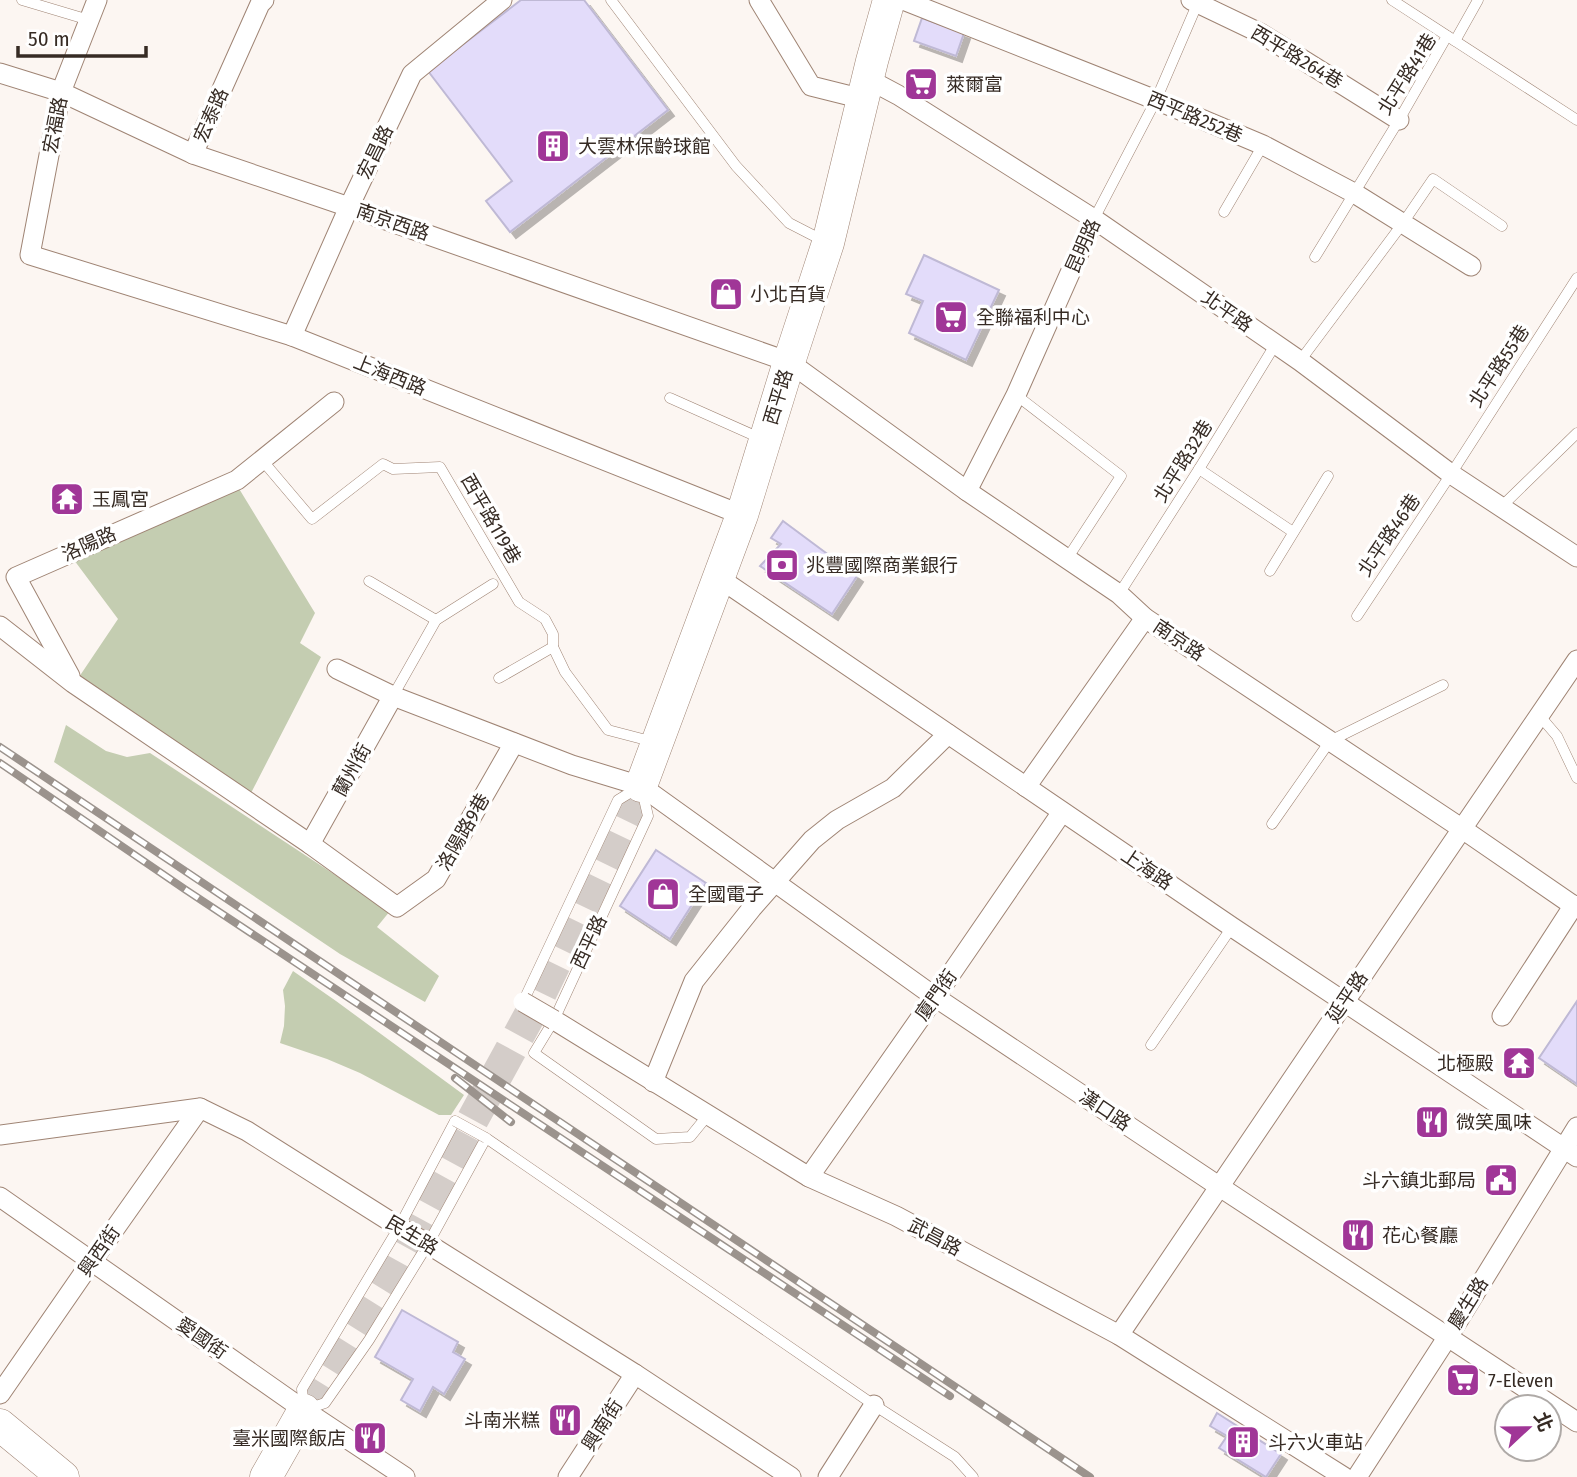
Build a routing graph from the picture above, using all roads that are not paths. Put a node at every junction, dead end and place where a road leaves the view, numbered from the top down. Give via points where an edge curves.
1 (22, 0) edge
2 (97, 0) edge
3 (264, 0) edge
4 (502, 0) edge
5 (611, 0) edge
6 (759, 0) edge
7 (889, 0) edge
8 (903, 0) edge
9 (1392, 0) edge
10 (1478, 0) edge
11 (1196, 1) edge
12 (89, 20) junction
13 (1451, 38) junction
14 (0, 73) edge
15 (865, 89) junction
16 (61, 92) junction
17 (1156, 100) junction
18 (1576, 118) edge
19 (1399, 120) junction
20 (1264, 145) junction
21 (193, 154) junction
22 (1354, 193) junction
23 (349, 206) junction
24 (1224, 212) dead end
25 (1094, 219) junction
26 (1403, 223) junction
27 (1503, 226) dead end
28 (828, 243) junction
29 (30, 255) joint
30 (1315, 257) dead end
31 (1471, 266) dead end
32 (1577, 278) edge
33 (292, 336) junction
34 (1275, 345) junction
35 (1300, 361) junction
36 (789, 362) junction
37 (1016, 395) junction
38 (670, 398) dead end
39 (334, 402) dead end
40 (1577, 433) edge
41 (765, 440) junction
42 (262, 460) junction
43 (1199, 469) junction
44 (1451, 474) junction
45 (1328, 476) dead end
46 (967, 491) junction
47 (1501, 507) junction
48 (743, 514) junction
49 (1293, 532) junction
50 (1577, 557) edge
51 (1067, 559) junction
52 (1270, 571) dead end
53 (719, 578) junction
54 (369, 581) dead end
55 (493, 584) dead end
56 (1119, 594) junction
57 (1357, 616) dead end
58 (1145, 618) junction
59 (436, 620) junction
60 (0, 626) edge
61 (553, 647) junction
62 (1577, 660) edge
63 (337, 668) dead end
64 (499, 678) dead end
65 (73, 683) junction
66 (1443, 685) dead end
67 (393, 696) junction
68 (1539, 715) junction
69 (948, 734) junction
70 (1330, 741) junction
71 (657, 742) junction
72 (514, 743) junction
73 (1577, 778) edge
74 (641, 786) junction
75 (1026, 787) junction
76 (1062, 812) junction
77 (1272, 824) dead end
78 (1461, 828) junction
79 (310, 844) junction
80 (776, 883) junction
81 (1575, 906) edge
82 (397, 907) joint
83 (1232, 927) junction
84 (935, 997) junction
85 (523, 1002) joint
86 (1344, 1002) junction
87 (1502, 1016) dead end
88 (554, 1020) junction
89 (1151, 1045) dead end
90 (653, 1082) junction
91 (200, 1108) junction
92 (708, 1115) junction
93 (1577, 1127) edge
94 (0, 1135) edge
95 (486, 1138) junction
96 (1570, 1153) edge
97 (809, 1177) junction
98 (1220, 1188) junction
99 (0, 1197) edge
100 (399, 1227) junction
101 (428, 1244) junction
102 (92, 1261) junction
103 (1119, 1335) junction
104 (1447, 1337) junction
105 (635, 1374) junction
106 (0, 1394) edge
107 (874, 1405) junction
108 (304, 1410) junction
109 (1577, 1422) edge
110 (0, 1425) edge
111 (63, 1477) edge
112 (266, 1477) edge
113 (405, 1477) edge
114 (568, 1477) edge
115 (791, 1477) edge
116 (828, 1477) edge
117 (973, 1477) edge
118 (1345, 1477) edge
119 (1357, 1477) edge

1 - 12 lane
2 - 12 street, 宏福路
3 - 21 street, 宏泰路
4 - 23 street, 宏昌路 via 412,74
5 - 28 lane via 736,166 789,223
6 - 15 street, 北平路 via 811,86
7 - 15 main road, 西平路
8 - 17 street, 西平路252巷
9 - 13 lane
10 - 13 lane
11 - 17 lane, 昆明路
11 - 19 street, 西平路264巷 via 1260,33
12 - 16 street, 宏福路
13 - 18 lane, 北平路41巷
13 - 19 lane, 北平路41巷
14 - 16 street, 南京西路
15 - 25 street, 北平路 via 898,95
15 - 28 main road, 西平路
16 - 21 street, 南京西路
16 - 29 street, 宏福路
17 - 20 street, 西平路252巷
17 - 25 lane, 昆明路
19 - 22 lane, 北平路41巷
20 - 22 street, 西平路252巷
20 - 24 lane
21 - 23 street, 南京西路
22 - 26 street, 西平路252巷
22 - 30 lane, 北平路41巷
23 - 33 street, 宏昌路
23 - 36 street, 南京西路
25 - 34 street, 北平路
25 - 37 street, 昆明路
26 - 27 lane via 1433,179
26 - 31 street, 西平路252巷
26 - 35 lane
28 - 36 main road, 西平路
29 - 33 street, 上海西路
32 - 44 lane, 北平路55巷
33 - 48 street, 上海西路
34 - 35 street, 北平路
34 - 43 lane, 北平路32巷
35 - 44 street, 北平路
36 - 41 main road, 西平路
36 - 46 street, 南京路
37 - 46 street, 昆明路
37 - 51 lane via 1121,476
38 - 41 lane
39 - 42 street, 洛陽路
40 - 47 lane
41 - 48 main road, 西平路
42 - 61 lane, 西平路119巷 via 312,519 383,464 393,469 440,467 519,602 545,619 553,634
42 - 65 street, 洛陽路 via 237,480 16,577
43 - 49 lane
43 - 56 lane, 北平路32巷
44 - 47 street, 北平路
44 - 57 lane, 北平路46巷
45 - 49 lane
46 - 51 street, 南京路
47 - 50 street, 北平路
48 - 53 main road, 西平路
49 - 52 lane
51 - 56 street, 南京路
53 - 69 street, 上海路
53 - 71 main road, 西平路
54 - 59 lane
55 - 59 lane
56 - 58 street, 南京路
58 - 70 street, 南京路
58 - 75 street
59 - 67 lane
60 - 65 street, 洛陽路
61 - 64 lane
61 - 71 lane, 西平路119巷 via 565,672 608,730
62 - 68 street, 延平路
63 - 67 street
65 - 79 street, 洛陽路
66 - 70 lane
67 - 72 street
67 - 79 street, 蘭州街
68 - 73 lane via 1557,736
68 - 78 street, 延平路
69 - 75 street, 上海路
69 - 80 street via 893,788 837,820 812,841
70 - 77 lane
70 - 78 street, 南京路
71 - 74 main road, 西平路
72 - 74 street
72 - 82 street, 洛陽路9巷 via 436,879
74 - 80 street, 漢口路
74 - 85 lane, 西平路 via 618,800
74 - 88 lane, 西平路 via 648,816
75 - 76 street, 上海路
76 - 83 street, 上海路
76 - 84 street, 廈門街
78 - 81 street, 南京路
78 - 86 street, 延平路
79 - 82 street, 洛陽路
80 - 84 street, 漢口路
80 - 90 street via 694,981
81 - 87 street
83 - 86 street, 上海路
83 - 89 lane
84 - 97 street, 廈門街
84 - 98 street, 漢口路
85 - 88 street, 武昌路, bridge
86 - 96 street, 上海路
86 - 98 street, 延平路
88 - 90 street, 武昌路
88 - 92 lane, 西平路 via 534,1053 656,1139 690,1137
90 - 92 street, 武昌路
91 - 94 street
91 - 100 street, 民生路 via 247,1132
91 - 102 street, 興西街
92 - 97 street, 武昌路
93 - 96 street, 慶生路
95 - 100 lane, bridge via 455,1121
95 - 101 lane
95 - 107 lane
96 - 104 street, 慶生路
97 - 103 street, 武昌路 via 896,1216
98 - 103 street, 延平路
98 - 104 street, 漢口路
99 - 102 street, 愛國街
100 - 101 street, 民生路, bridge
100 - 108 lane via 302,1389
101 - 105 street, 民生路
101 - 108 lane via 325,1404
102 - 106 street, 興西街
102 - 108 street, 愛國街
103 - 118 street, 武昌路
104 - 109 street, 漢口路
104 - 119 street, 慶生路
105 - 114 street, 興南街
105 - 115 street, 民生路
107 - 116 street
107 - 117 lane via 955,1457
108 - 112 main road
108 - 113 street, 愛國街
110 - 111 main road

